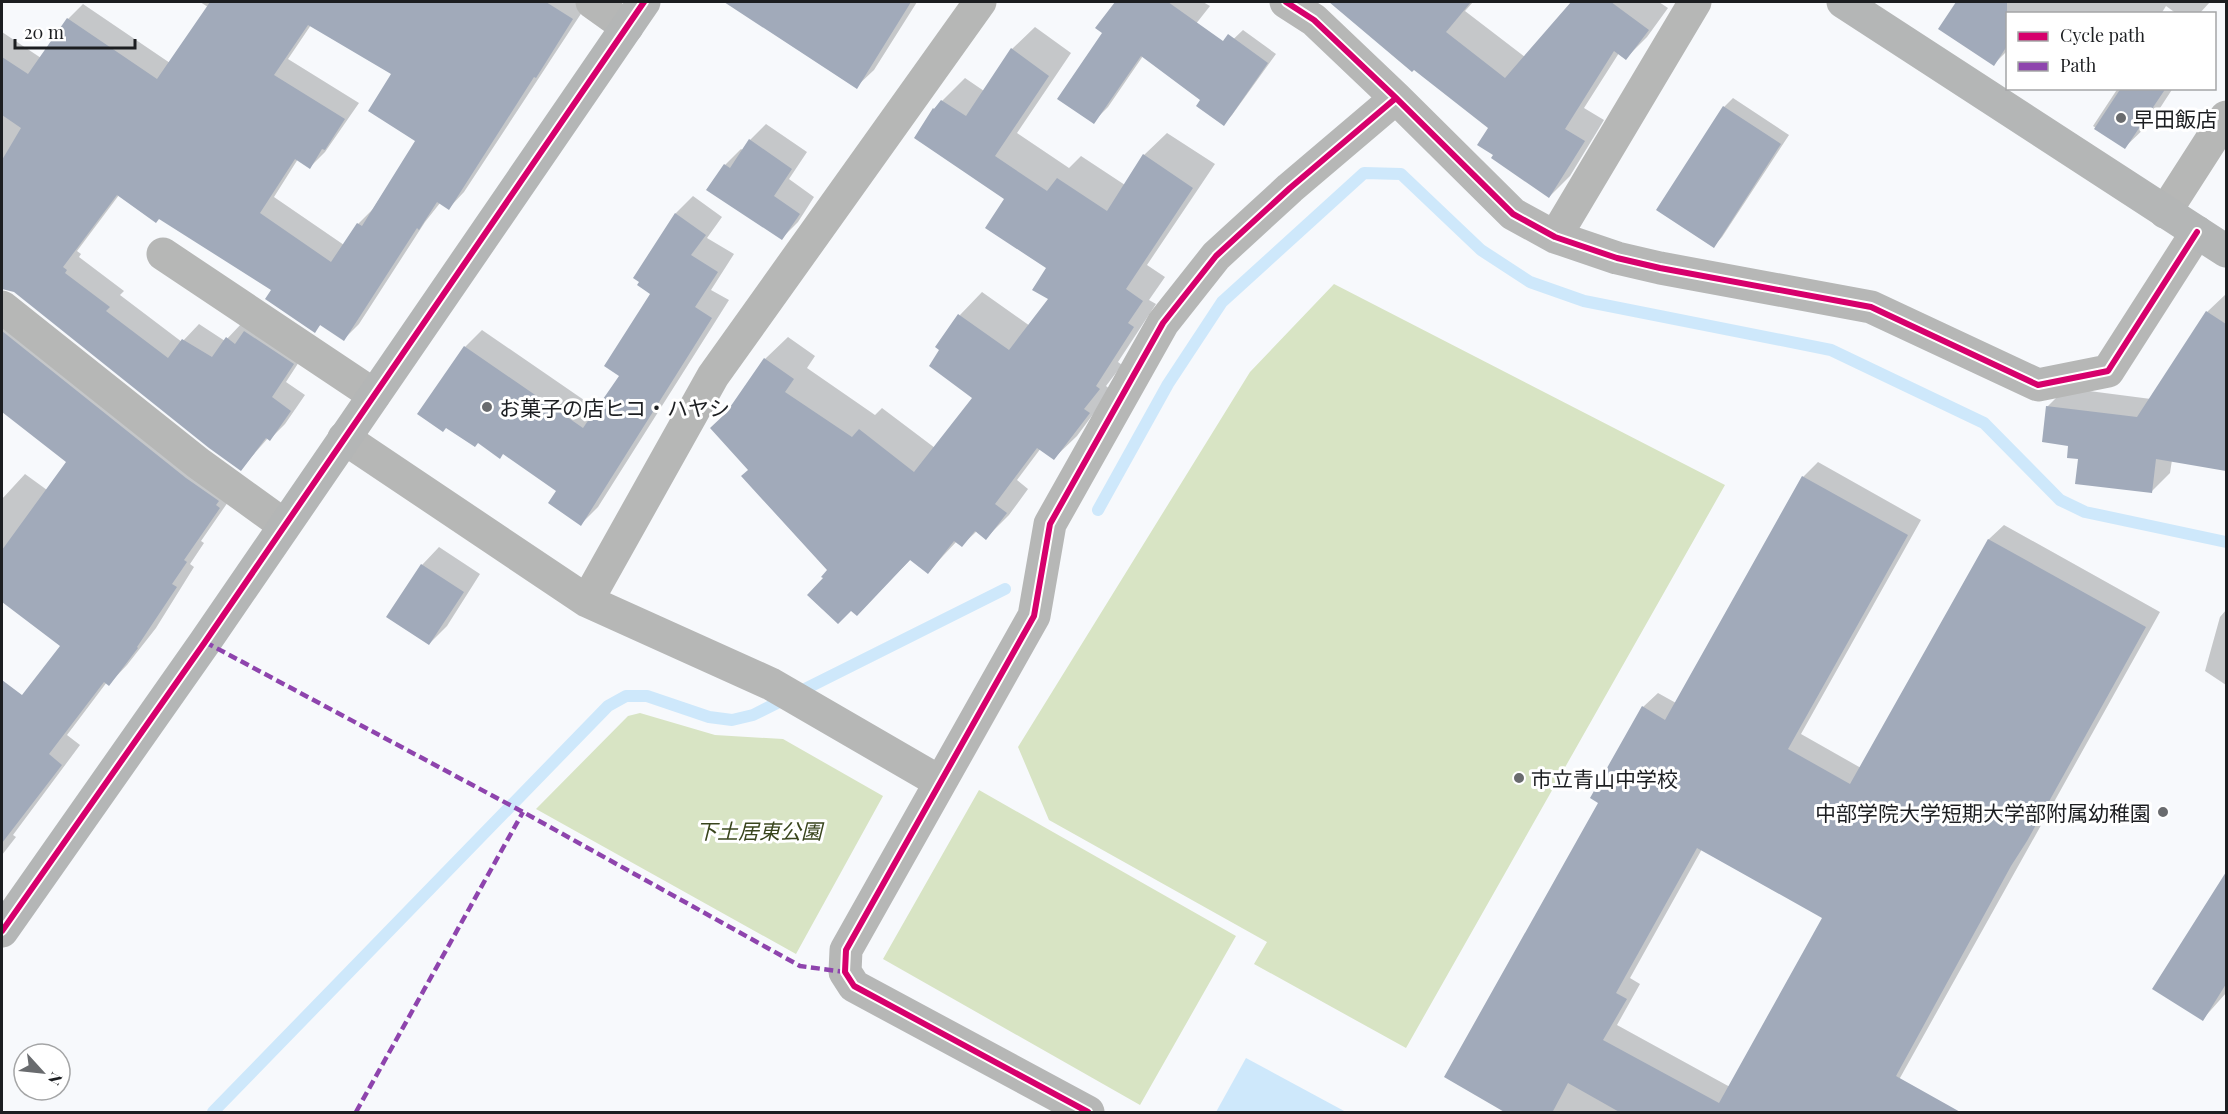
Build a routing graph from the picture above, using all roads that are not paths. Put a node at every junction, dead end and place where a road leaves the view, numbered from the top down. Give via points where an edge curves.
1 (592, 2) edge
2 (980, 2) edge
3 (1286, 2) edge
4 (1695, 2) edge
5 (1843, 2) edge
6 (636, 14) edge
7 (1396, 98) junction
8 (2226, 117) edge
9 (2164, 212) junction
10 (2198, 232) junction
11 (1555, 237) junction
12 (2226, 251) edge
13 (163, 254) dead end
14 (2, 307) edge
15 (374, 395) junction
16 (344, 438) junction
17 (284, 525) junction
18 (586, 601) junction
19 (940, 782) junction
20 (2, 931) edge
21 (1088, 1113) edge

1 - 6 street
2 - 18 street via 712,376
3 - 7 street via 1314,21
4 - 11 street
5 - 9 street
6 - 15 street
7 - 11 street via 1513,214
7 - 19 street via 1216,256 1163,323 1050,524 1034,616
8 - 9 street
9 - 10 street
10 - 11 street via 2108,371 2038,385 1870,307 1660,268
10 - 12 street
13 - 15 street
14 - 17 street via 198,464
15 - 16 street
16 - 17 street
16 - 18 street
17 - 20 street
18 - 19 street via 771,684
19 - 21 street via 846,950 845,972 855,986

